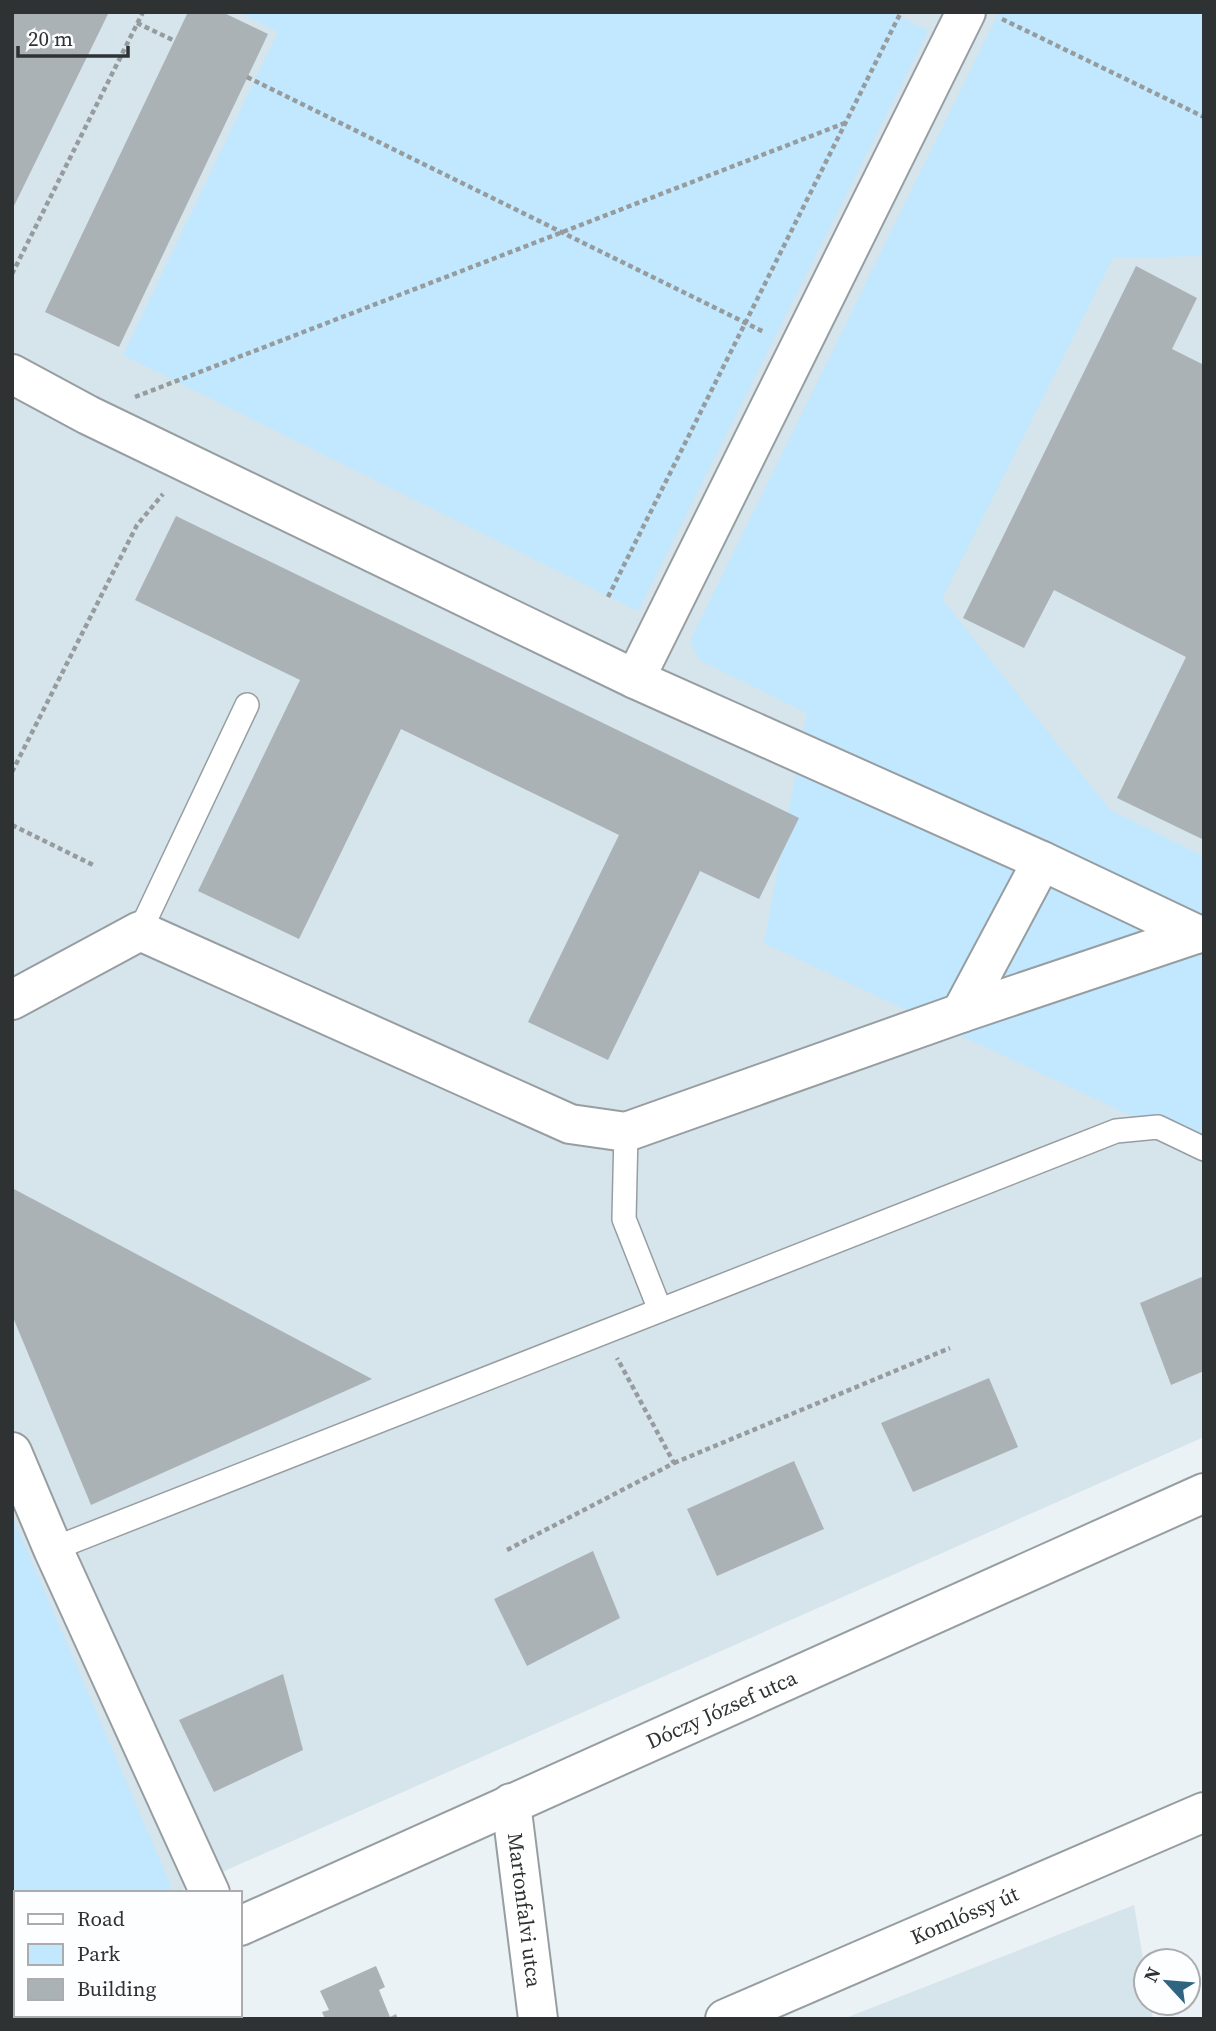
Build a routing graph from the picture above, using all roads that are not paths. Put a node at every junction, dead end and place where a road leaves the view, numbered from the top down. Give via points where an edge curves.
1 (983, 15) edge
2 (12, 374) edge
3 (635, 679) junction
4 (247, 705) dead end
5 (1042, 861) junction
6 (140, 931) junction
7 (1200, 936) edge
8 (12, 1000) edge
9 (961, 1013) junction
10 (626, 1132) junction
11 (1204, 1149) edge
12 (660, 1310) junction
13 (12, 1452) edge
14 (1204, 1493) edge
15 (53, 1549) junction
16 (510, 1803) junction
17 (1204, 1812) edge
18 (209, 1891) edge
19 (242, 1925) edge
20 (538, 2019) edge
21 (725, 2019) edge

1 - 3 street via 799,349
2 - 3 street
3 - 5 street
4 - 6 lane
5 - 7 street
5 - 9 street
6 - 8 street
6 - 10 street via 570,1124
7 - 9 street
9 - 10 street
10 - 12 lane via 624,1219
11 - 12 lane via 1158,1127 1116,1131
12 - 15 lane
13 - 15 street
14 - 16 street, Dóczy József utca
15 - 18 street
16 - 19 street, Dóczy József utca
16 - 20 street, Martonfalvi utca
17 - 21 street, Komlóssy út

